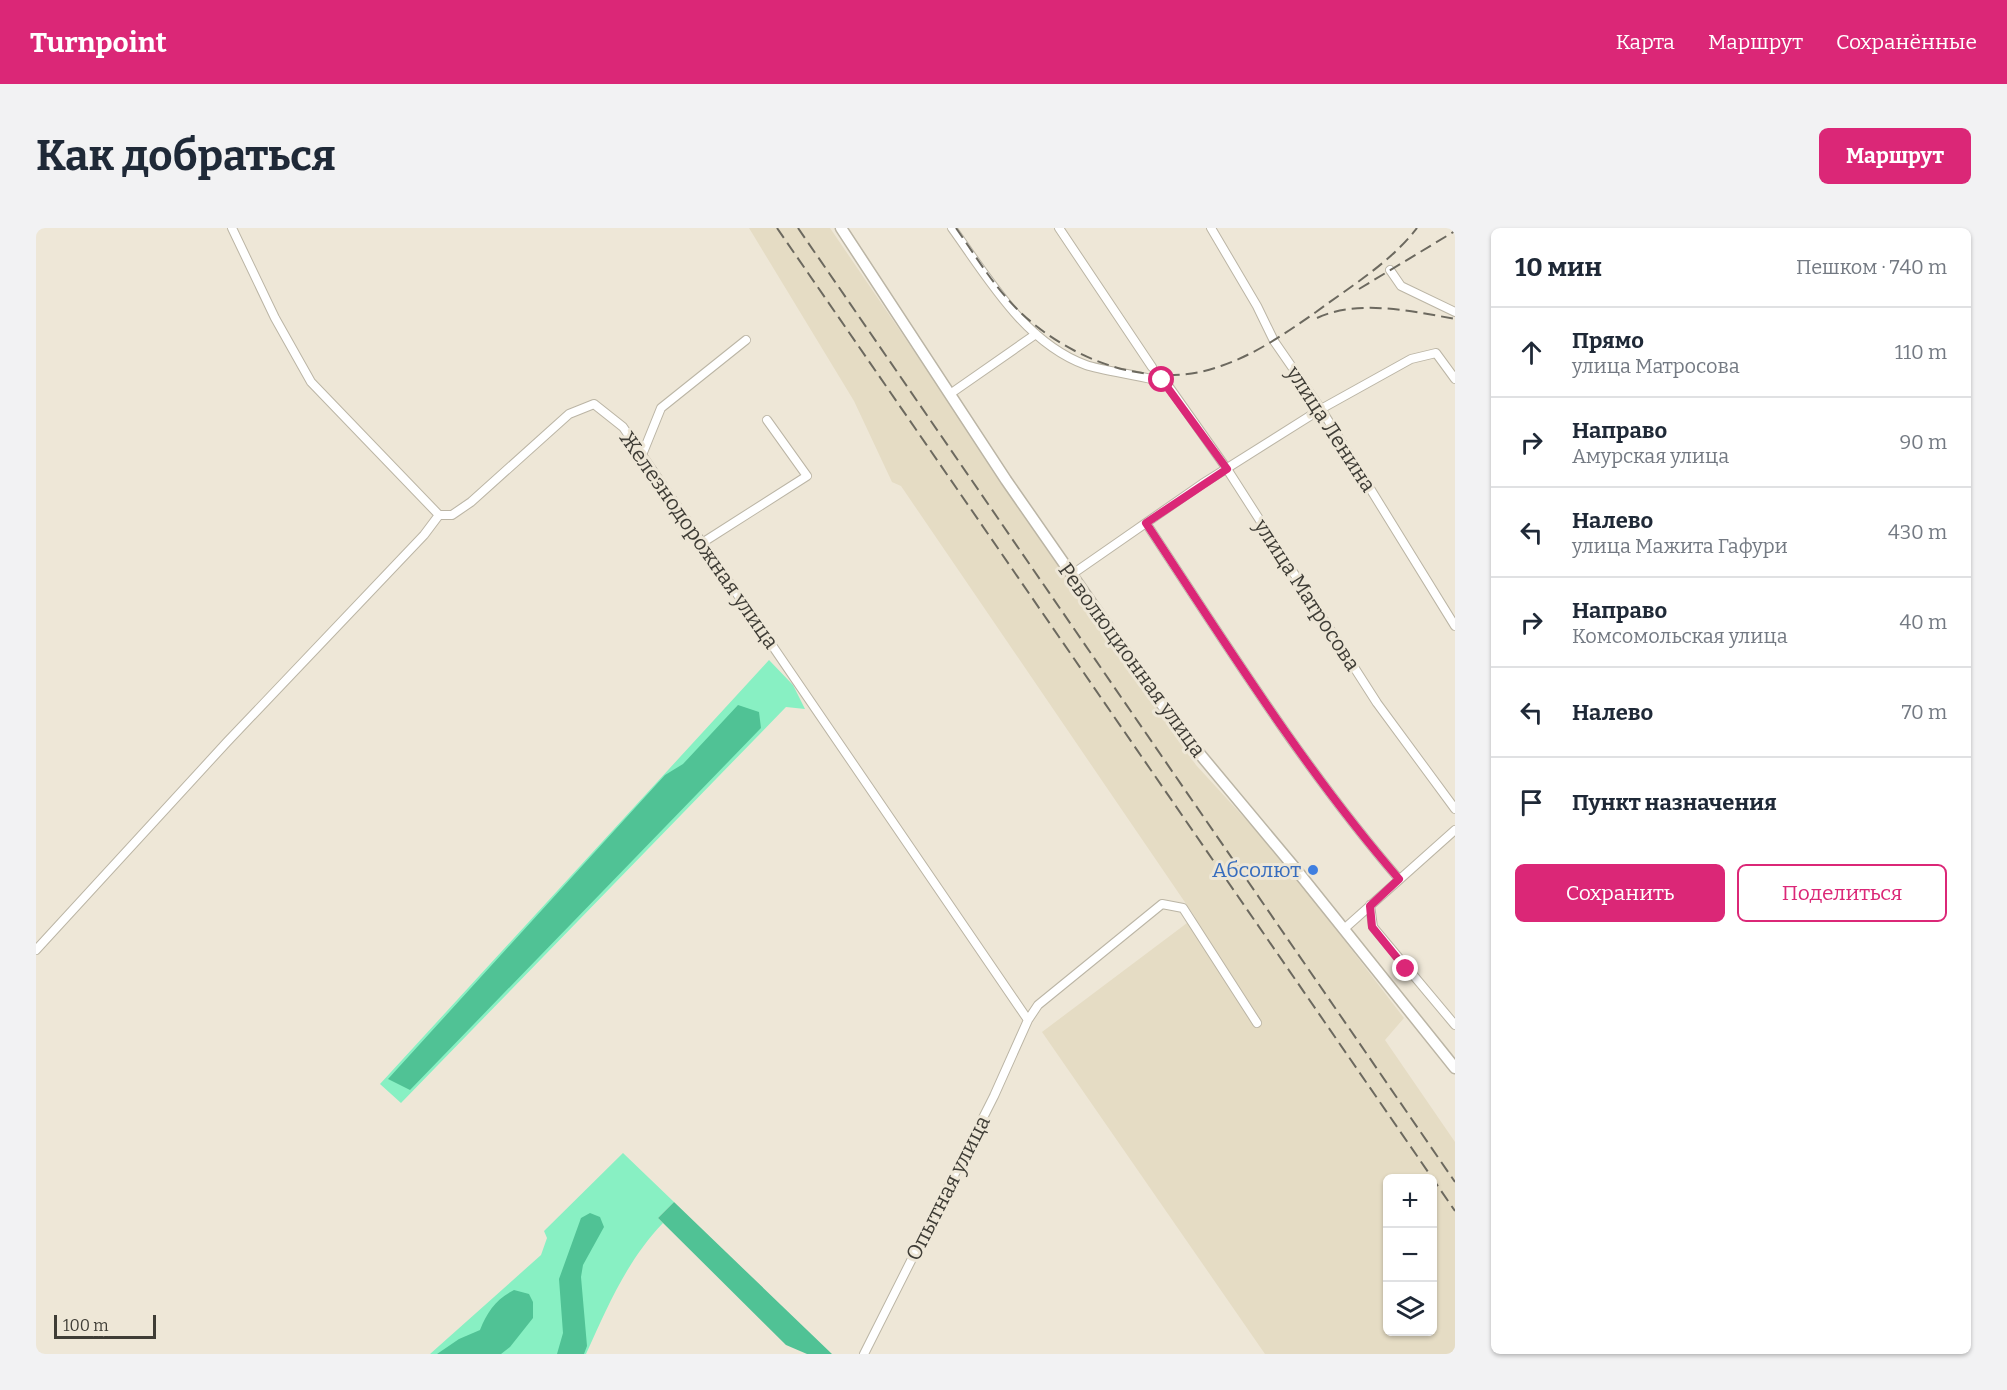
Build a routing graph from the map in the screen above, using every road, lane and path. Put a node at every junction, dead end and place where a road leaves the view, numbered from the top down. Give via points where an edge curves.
1 (232, 228) edge
2 (841, 228) edge
3 (952, 228) edge
4 (1059, 228) edge
5 (1211, 228) edge
6 (1390, 270) dead end
7 (1455, 312) edge
8 (1036, 334) junction
9 (746, 340) dead end
10 (1152, 367) dead end
11 (1455, 379) edge
12 (950, 394) junction
13 (1321, 409) junction
14 (767, 420) dead end
15 (642, 455) junction
16 (1227, 469) junction
17 (439, 515) junction
18 (1146, 523) junction
19 (702, 543) junction
20 (1071, 574) junction
21 (1455, 626) edge
22 (1455, 808) edge
23 (1455, 830) edge
24 (1399, 879) junction
25 (1370, 906) junction
26 (1344, 929) junction
27 (36, 950) edge
28 (1028, 1020) junction
29 (1257, 1023) dead end
30 (1455, 1025) edge
31 (1455, 1068) edge
32 (864, 1354) edge

1 - 17 street via 311,382
2 - 12 main road, Революционная улица
3 - 8 street via 1006,302
4 - 10 street
5 - 13 street, улица Ленина via 1274,340
6 - 7 street via 1401,286
8 - 12 street
8 - 16 street, улица Матросова via 1085,365 1162,380
9 - 15 street via 662,408
11 - 13 street via 1436,353 1411,359
12 - 20 main road, Революционная улица
13 - 16 street
13 - 21 street, улица Ленина
14 - 19 street via 807,476
15 - 17 street, Железнодорожная улица via 623,427 594,404 569,414 471,502 452,515
15 - 19 street, Железнодорожная улица
16 - 18 street
16 - 22 street, улица Матросова via 1347,658
17 - 27 street
18 - 20 street
18 - 24 street via 1223,641 1358,832
19 - 28 street, Железнодорожная улица
20 - 26 main road, Революционная улица via 1179,729
23 - 24 street
24 - 25 street
25 - 26 street
25 - 30 street via 1372,927
26 - 31 main road, Революционная улица
28 - 29 street, Опытная улица via 1038,1005 1162,904 1183,908
28 - 32 street, Опытная улица

